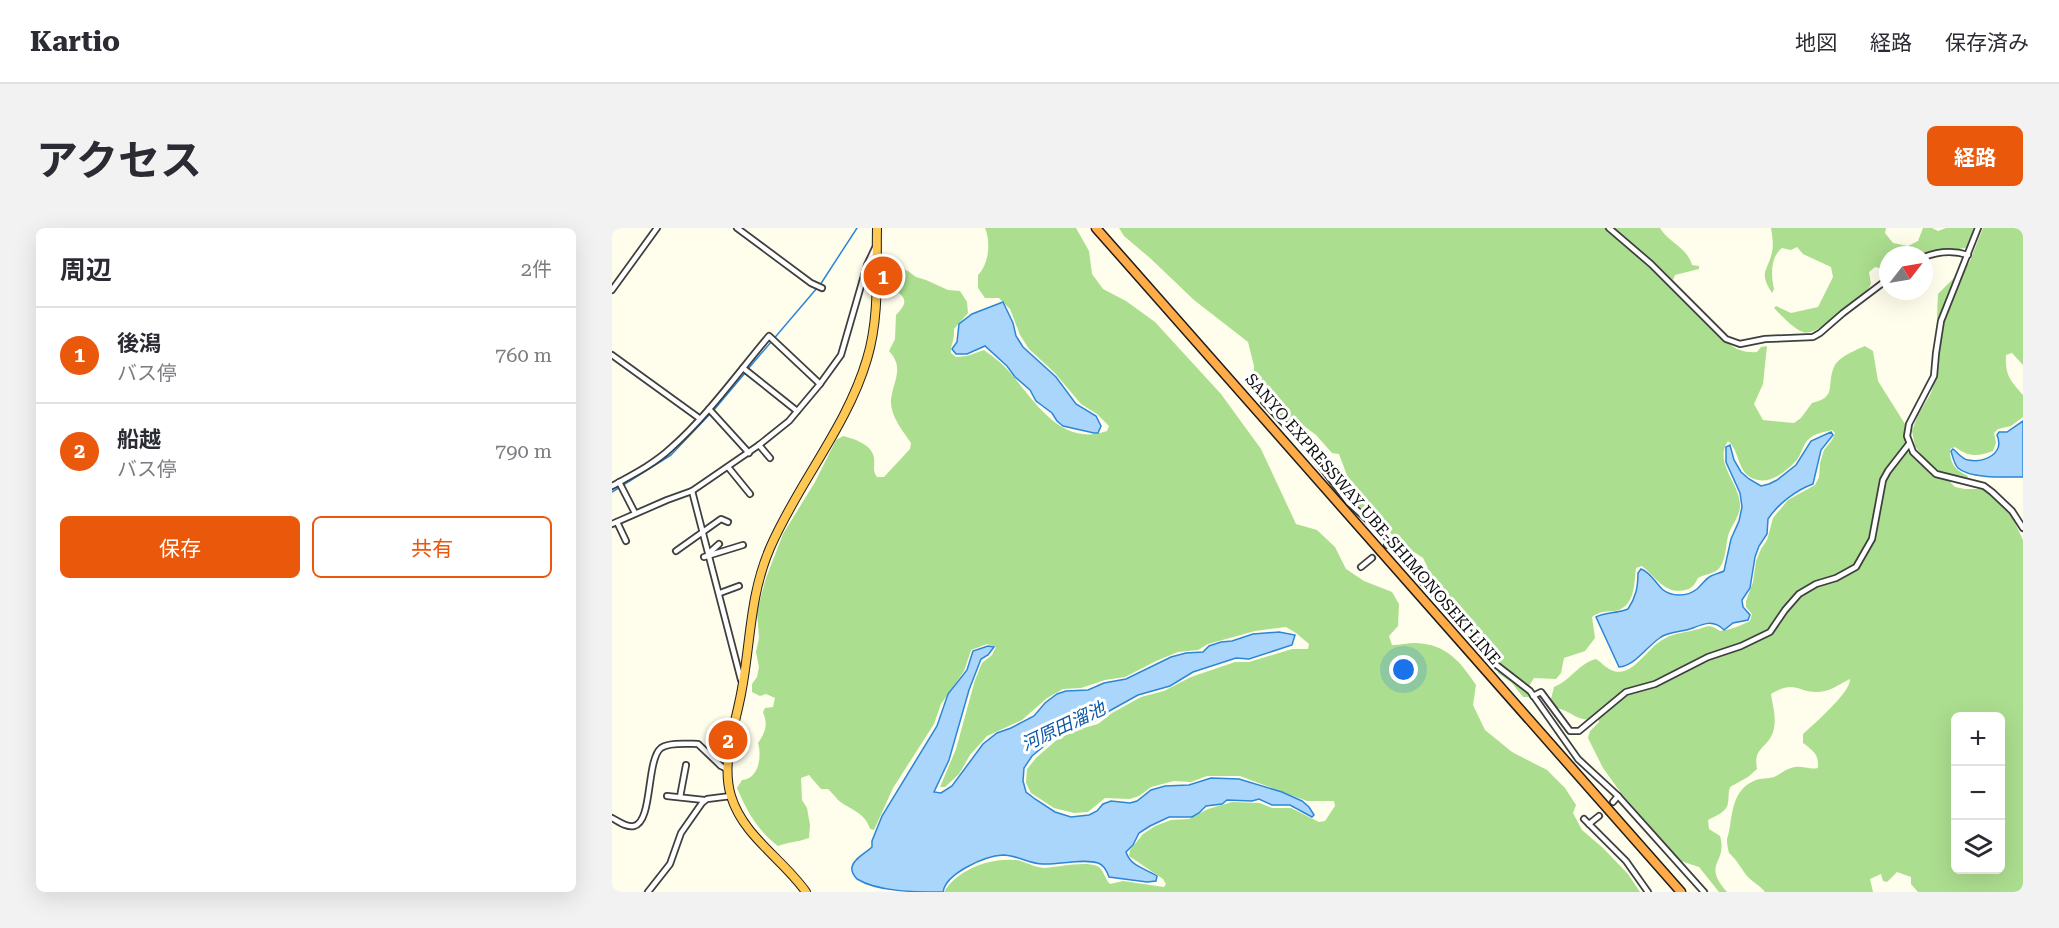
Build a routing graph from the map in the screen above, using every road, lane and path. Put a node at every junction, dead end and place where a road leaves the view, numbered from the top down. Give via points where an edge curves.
1 (657, 228) edge
2 (737, 228) edge
3 (877, 228) edge
4 (1096, 228) edge
5 (1609, 228) edge
6 (1978, 228) edge
7 (876, 246) junction
8 (1933, 255) edge
9 (1968, 255) junction
10 (1879, 286) edge
11 (822, 288) dead end
12 (612, 290) edge
13 (612, 355) edge
14 (742, 368) junction
15 (820, 384) junction
16 (1264, 402) dead end
17 (709, 409) junction
18 (797, 411) junction
19 (699, 418) junction
20 (1909, 444) junction
21 (759, 446) junction
22 (748, 453) junction
23 (770, 458) dead end
24 (728, 467) junction
25 (619, 482) junction
26 (612, 486) edge
27 (692, 491) junction
28 (750, 494) dead end
29 (635, 513) junction
30 (728, 522) dead end
31 (614, 523) edge
32 (2023, 528) edge
33 (703, 532) junction
34 (626, 541) dead end
35 (719, 544) dead end
36 (743, 545) dead end
37 (676, 550) dead end
38 (708, 555) junction
39 (1371, 558) tunnel mouth
40 (1361, 567) dead end
41 (739, 586) dead end
42 (720, 593) junction
43 (743, 684) junction
44 (1533, 696) junction
45 (686, 765) dead end
46 (727, 769) junction
47 (667, 796) dead end
48 (731, 796) junction
49 (1618, 796) junction
50 (680, 797) junction
51 (704, 800) junction
52 (1613, 802) dead end
53 (1599, 816) dead end
54 (612, 818) edge
55 (1584, 819) dead end
56 (1588, 824) junction
57 (648, 892) edge
58 (806, 892) edge
59 (1648, 892) edge
60 (1680, 892) edge
61 (1704, 892) edge

1 - 12 street
2 - 11 street
3 - 7 highway
4 - 60 highway, SANYO EXPRESSWAY UBE-SHIMONOSEKI LINE
5 - 10 street via 1693,304 1721,335 1740,344 1812,337
6 - 9 street
7 - 15 street via 840,355
7 - 43 highway via 875,314 867,358 840,422 770,548 755,591
8 - 9 street via 1957,251
9 - 20 street via 1941,321 1934,376 1909,424
13 - 19 street
14 - 15 street via 769,336
14 - 17 street
14 - 18 street
15 - 18 street
16 - 44 street via 1308,449 1348,501 1456,616 1490,660
17 - 19 street
17 - 22 street
18 - 21 street
19 - 25 street via 657,460
20 - 32 street via 1936,474 1984,486
20 - 44 street via 1883,480 1872,539 1856,567 1799,594 1770,632 1656,684 1626,693 1579,731 1570,731 1541,692
21 - 22 street
21 - 23 street
22 - 24 street
24 - 27 street
24 - 28 street
25 - 26 street
25 - 29 street
27 - 29 street
27 - 33 street
29 - 31 street
30 - 33 street via 721,519
31 - 34 street
33 - 37 street
33 - 38 street
35 - 38 street
36 - 38 street
38 - 42 street
39 - 40 street
41 - 42 street
42 - 43 street
43 - 46 highway
44 - 49 street via 1578,759
45 - 50 street
46 - 48 highway
46 - 54 street via 698,744 664,746 654,762 639,824 628,826
47 - 50 street
48 - 51 street
48 - 58 highway via 745,823
49 - 52 street
49 - 61 street
50 - 51 street
51 - 57 street via 681,833 670,864
53 - 56 street
55 - 56 street
56 - 59 street via 1626,861

